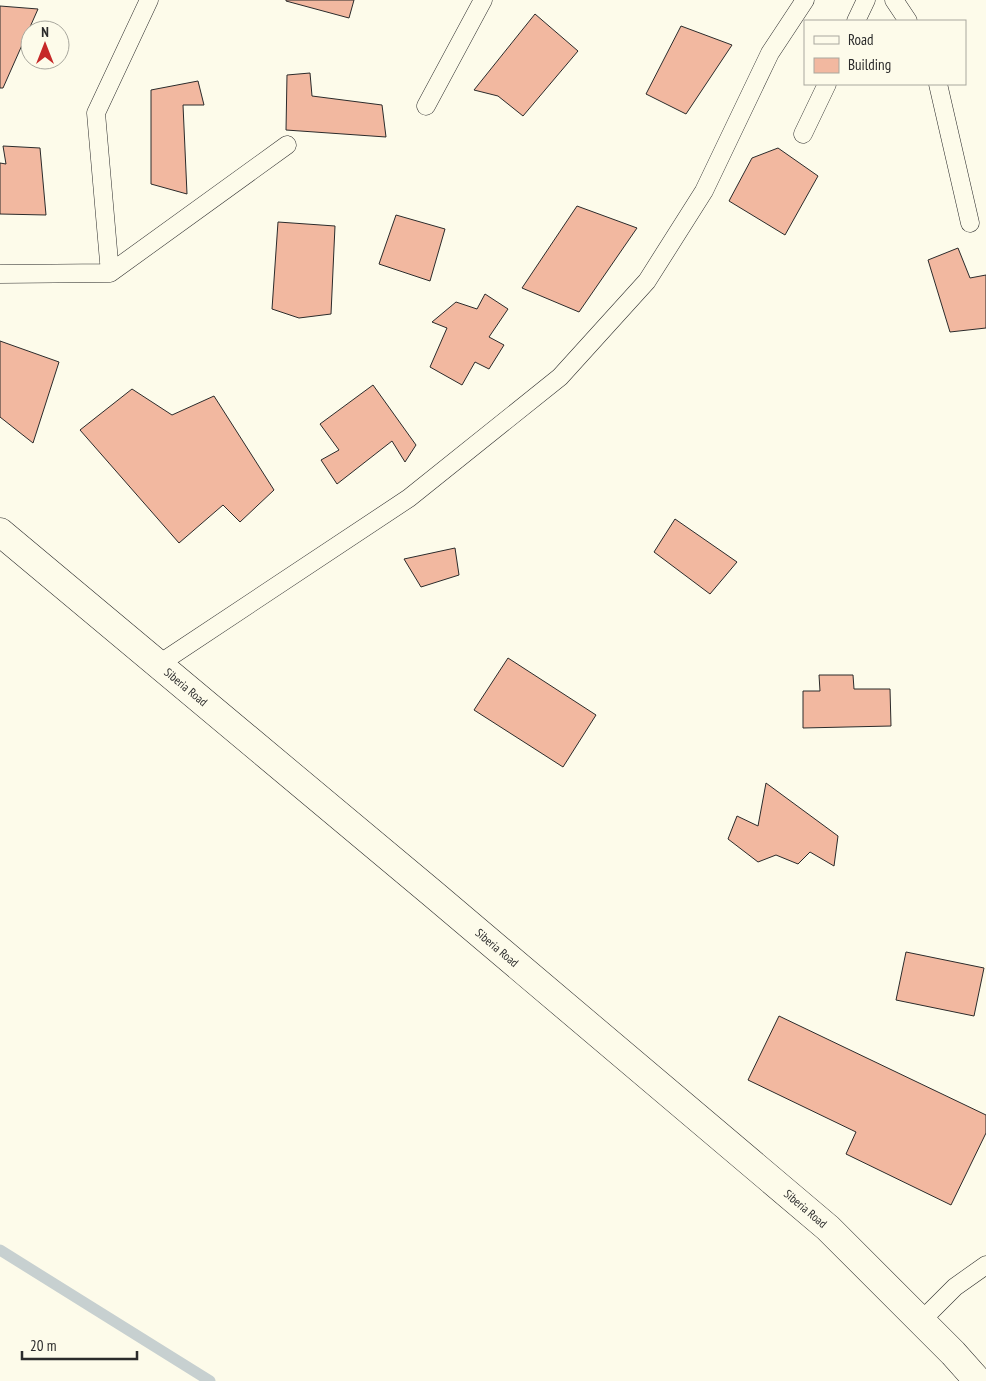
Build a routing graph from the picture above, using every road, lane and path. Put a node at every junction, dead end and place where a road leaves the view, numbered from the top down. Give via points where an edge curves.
1 (149, 0) edge
2 (483, 0) edge
3 (805, 0) edge
4 (866, 0) edge
5 (894, 0) edge
6 (856, 20) edge
7 (907, 20) edge
8 (827, 85) edge
9 (938, 85) edge
10 (426, 106) dead end
11 (803, 134) dead end
12 (287, 144) dead end
13 (970, 223) dead end
14 (110, 273) junction
15 (0, 274) edge
16 (0, 532) edge
17 (159, 664) junction
18 (986, 1251) edge
19 (981, 1269) edge
20 (920, 1321) junction
21 (978, 1381) edge

1 - 14 lane via 96,113
2 - 10 lane
3 - 17 lane via 770,53 704,191 647,281 560,377 409,498
4 - 6 lane
5 - 7 lane
8 - 11 lane
9 - 13 lane
12 - 14 lane
14 - 15 lane
16 - 17 street, Siberia Road
17 - 20 street, Siberia Road via 828,1228
18 - 19 lane
19 - 20 lane via 955,1287
20 - 21 street, Siberia Road

